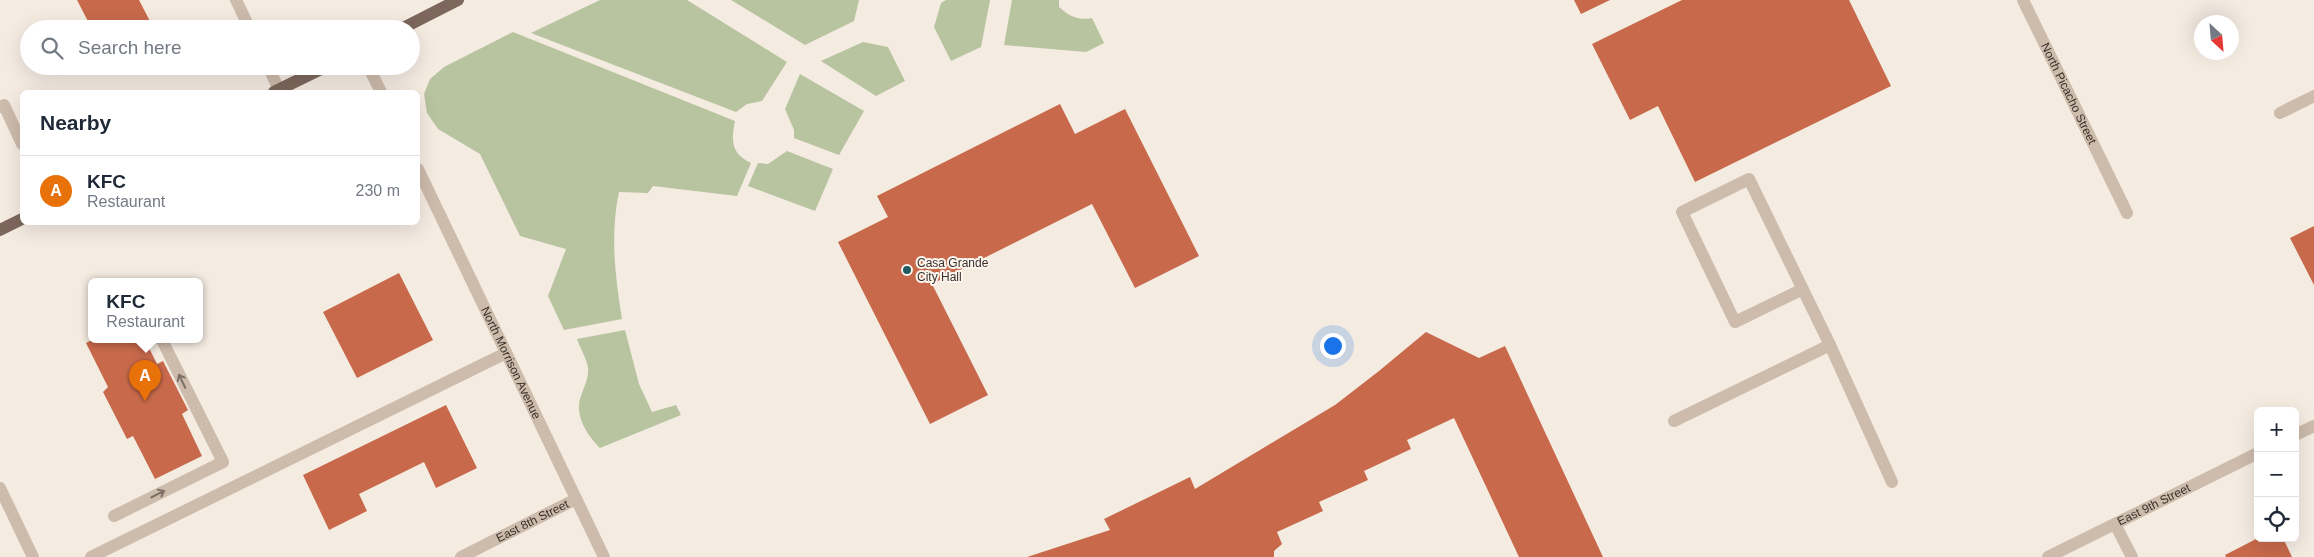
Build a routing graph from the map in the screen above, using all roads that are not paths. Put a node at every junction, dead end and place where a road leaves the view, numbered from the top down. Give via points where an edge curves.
1 (236, 0) edge
2 (458, 0) edge
3 (2023, 0) edge
4 (246, 20) edge
5 (419, 20) edge
6 (271, 75) edge
7 (309, 75) edge
8 (372, 75) edge
9 (276, 90) edge
10 (278, 90) edge
11 (380, 90) edge
12 (2314, 96) edge
13 (0, 107) edge
14 (2280, 114) dead end
15 (20, 140) edge
16 (420, 173) edge
17 (2127, 213) dead end
18 (20, 219) edge
19 (0, 230) edge
20 (1803, 289) junction
21 (163, 343) edge
22 (1830, 345) junction
23 (506, 353) junction
24 (1674, 421) dead end
25 (2314, 426) edge
26 (2299, 433) edge
27 (2254, 455) edge
28 (1892, 482) dead end
29 (0, 488) edge
30 (576, 499) junction
31 (114, 516) dead end
32 (2115, 524) junction
33 (33, 557) edge
34 (91, 557) edge
35 (461, 557) edge
36 (604, 557) edge
37 (2048, 557) edge
38 (2132, 557) edge

1 - 4 street
2 - 5 main road
3 - 17 street, North Picacho Street
6 - 9 street
7 - 10 main road
8 - 11 street
12 - 14 street
13 - 15 street via 4,105
16 - 23 street, North Morrison Avenue
18 - 19 main road
20 - 20 street via 1735,322 1682,212 1749,179
20 - 22 street
31 -> 21 street via 222,462
22 - 24 street
22 - 28 street
23 - 30 street, North Morrison Avenue
23 - 34 street
25 - 26 street
27 - 32 street, East 9th Street
29 - 33 street
30 - 35 street, East 8th Street
30 - 36 street, North Morrison Avenue
32 - 37 street, East 9th Street
32 - 38 street

